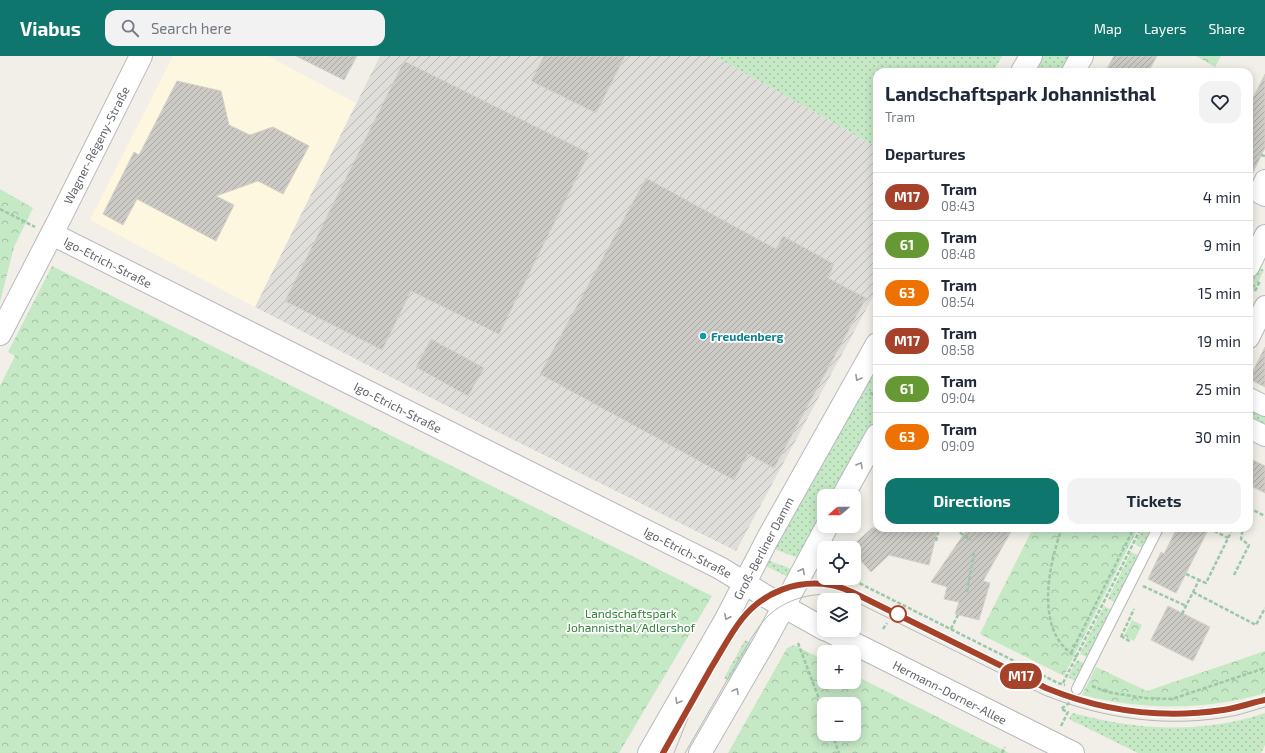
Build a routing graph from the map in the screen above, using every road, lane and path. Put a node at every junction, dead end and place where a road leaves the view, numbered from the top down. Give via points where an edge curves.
1 (141, 56) edge
2 (1031, 56) edge
3 (1082, 56) edge
4 (1024, 68) edge
5 (1075, 68) edge
6 (1261, 155) dead end
7 (1265, 156) edge
8 (1265, 180) edge
9 (1265, 196) edge
10 (0, 209) edge
11 (29, 224) dead end
12 (52, 234) junction
13 (1265, 235) edge
14 (1255, 273) edge
15 (1259, 302) edge
16 (1253, 324) edge
17 (0, 334) edge
18 (873, 351) edge
19 (1253, 400) edge
20 (1265, 406) edge
21 (1253, 430) edge
22 (1265, 436) edge
23 (873, 441) edge
24 (847, 489) edge
25 (1253, 510) edge
26 (1265, 516) edge
27 (938, 532) edge
28 (959, 532) edge
29 (1061, 532) edge
30 (1132, 532) edge
31 (1139, 532) edge
32 (1156, 532) edge
33 (1217, 532) edge
34 (1231, 532) edge
35 (1242, 532) edge
36 (823, 533) edge
37 (1228, 538) junction
38 (971, 540) dead end
39 (936, 541) dead end
40 (974, 553) dead end
41 (1186, 574) dead end
42 (1234, 575) dead end
43 (1198, 580) junction
44 (744, 582) junction
45 (861, 584) edge
46 (967, 592) dead end
47 (1193, 592) junction
48 (1141, 594) dead end
49 (784, 606) junction
50 (1186, 606) junction
51 (1134, 608) dead end
52 (1265, 608) edge
53 (1182, 614) dead end
54 (958, 615) dead end
55 (887, 623) dead end
56 (817, 624) edge
57 (883, 629) dead end
58 (951, 629) junction
59 (841, 637) edge
60 (1131, 642) dead end
61 (798, 643) dead end
62 (1071, 653) junction
63 (1076, 657) junction
64 (1265, 668) edge
65 (1063, 684) junction
66 (1076, 689) junction
67 (818, 697) edge
68 (1064, 720) dead end
69 (835, 741) edge
70 (1005, 747) dead end
71 (649, 753) edge
72 (700, 753) edge
73 (839, 753) edge
74 (1002, 753) edge
75 (1074, 753) edge

1 - 12 street, Wagner-Régeny-Straße
2 - 4 street
3 - 5 street
6 - 7 path
8 - 9 street via 1259,192
10 - 11 path
12 - 17 street, Wagner-Régeny-Straße
12 - 44 street, Igo-Etrich-Straße
13 - 14 street
14 - 15 path
15 - 16 street
18 -> 44 street, Groß-Berliner Damm
19 - 20 street
21 - 22 street
24 -> 23 street
25 - 26 path
27 - 39 path
28 - 38 path
29 - 62 path via 1051,564 1048,610 1058,639
30 - 62 path
31 - 63 path
32 - 66 lane
33 - 37 path
34 - 37 path
35 - 42 path via 1241,539 1249,545
49 -> 36 street
37 - 43 path via 1206,583
40 - 46 path
41 - 43 path
43 - 47 path
44 - 49 street, Igo-Etrich-Straße
44 -> 71 street, Groß-Berliner Damm via 725,621
45 - 58 path
47 - 50 path
47 - 52 path via 1256,625
48 - 50 path via 1144,586
49 - 56 street
72 -> 49 street
50 - 53 path
51 - 60 path via 1121,636
54 - 58 path
55 - 57 path
58 - 65 path
59 - 75 street, Hermann-Dorner-Allee
61 - 67 path
62 - 63 path
63 - 65 path
64 - 66 path via 1172,699
65 - 66 path
66 - 68 path via 1061,710 1068,712
69 - 73 path
70 - 74 path

